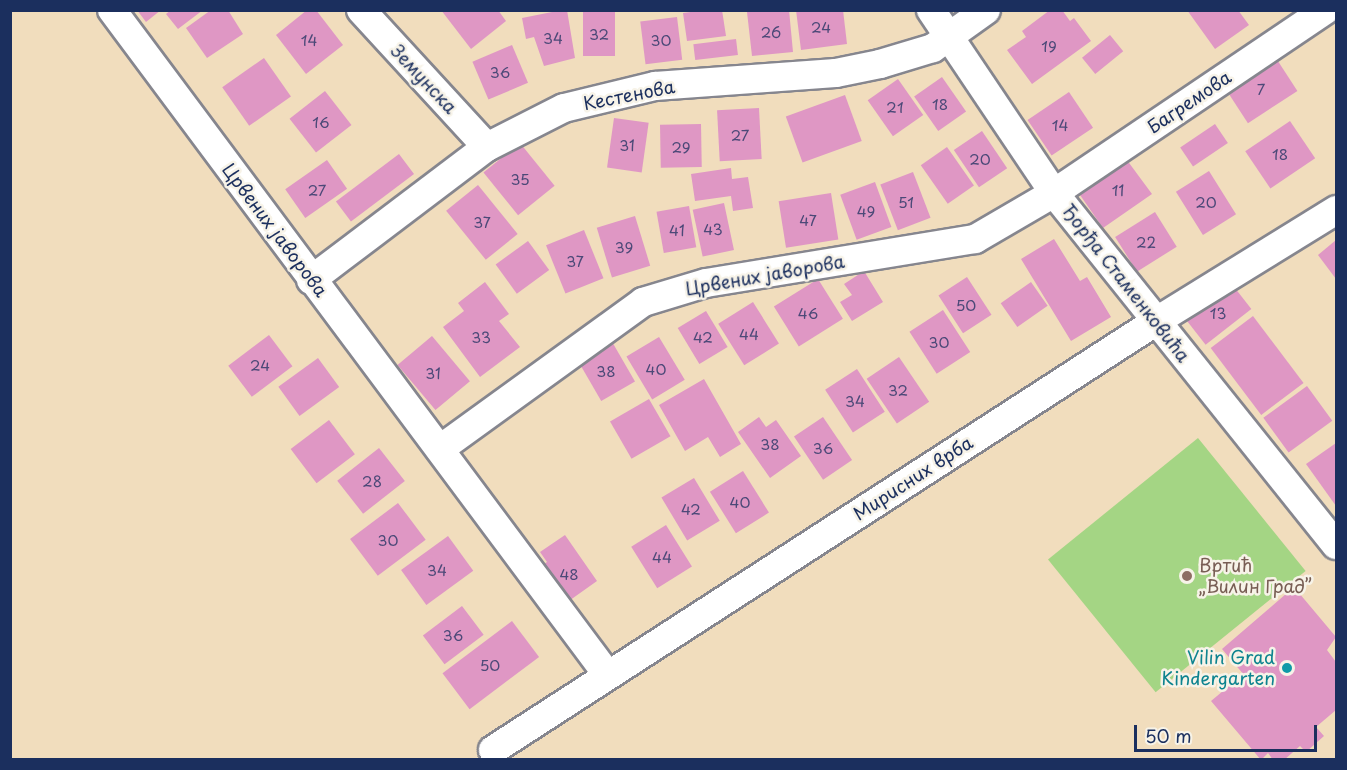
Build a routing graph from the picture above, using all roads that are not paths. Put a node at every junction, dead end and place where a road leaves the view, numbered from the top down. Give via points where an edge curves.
1 (112, 10) edge
2 (361, 10) edge
3 (931, 10) edge
4 (986, 10) edge
5 (1325, 10) edge
6 (951, 37) junction
7 (488, 147) junction
8 (1054, 193) junction
9 (1336, 210) edge
10 (311, 279) junction
11 (1155, 322) junction
12 (440, 449) junction
13 (1336, 545) edge
14 (607, 674) junction
15 (493, 750) dead end

1 - 10 street, Црвених јаворова
2 - 7 street, Земунска
3 - 6 street, Ђорђа Стаменковића
4 - 6 street, Кестенова
5 - 8 street, Багремова
6 - 7 street, Кестенова via 907,57 836,73 655,86 564,108
6 - 8 street, Ђорђа Стаменковића
7 - 10 street, Кестенова
8 - 11 street, Ђорђа Стаменковића
8 - 12 street, Црвених јаворова via 975,239 706,282 643,302
9 - 11 street, Мирисних врба
10 - 12 street, Црвених јаворова
11 - 13 street, Ђорђа Стаменковића
11 - 14 street, Мирисних врба
12 - 14 street, Црвених јаворова
14 - 15 street, Мирисних врба

